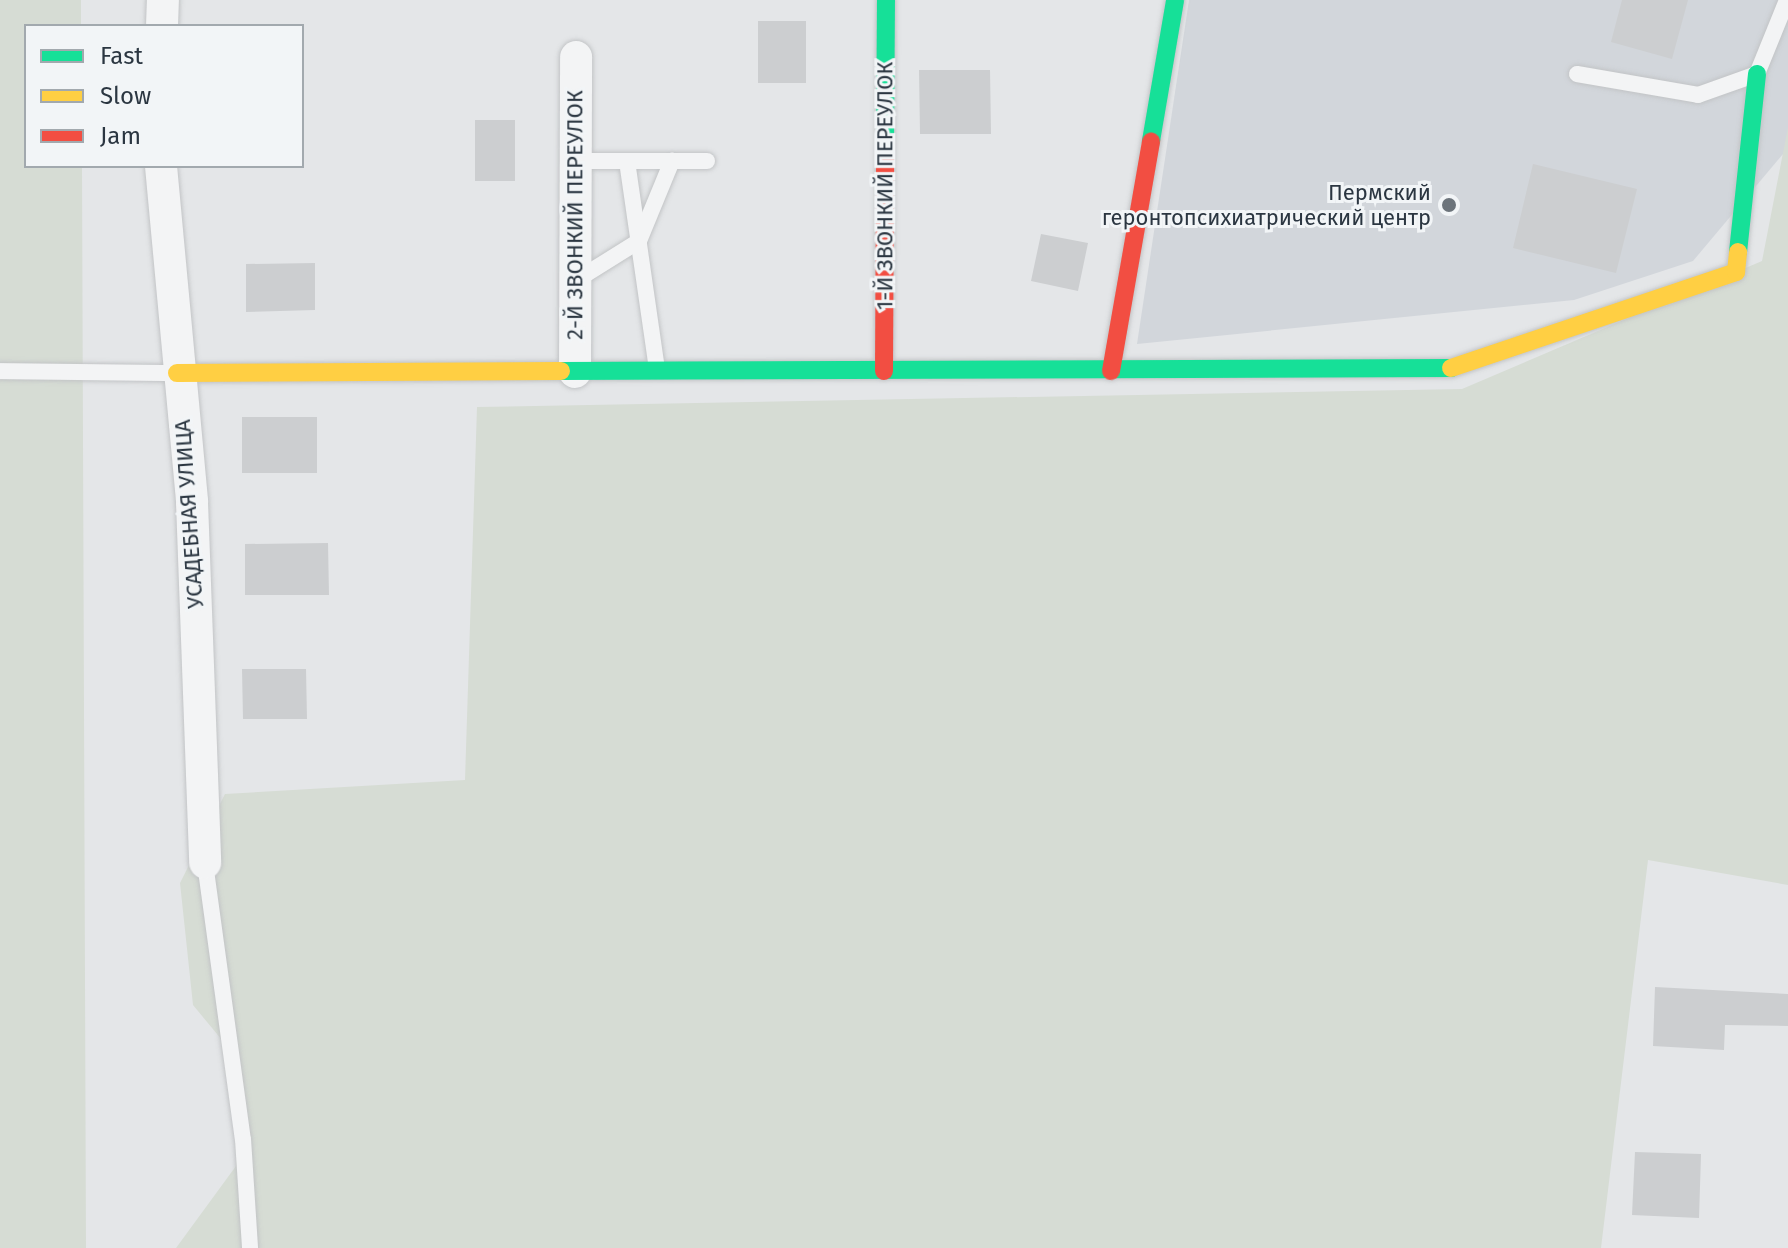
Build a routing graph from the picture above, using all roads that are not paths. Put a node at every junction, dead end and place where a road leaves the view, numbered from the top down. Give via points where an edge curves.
1 (163, 0) edge
2 (886, 0) edge
3 (1175, 0) edge
4 (1787, 0) edge
5 (162, 24) edge
6 (576, 57) dead end
7 (1577, 74) dead end
8 (1757, 74) junction
9 (576, 161) junction
10 (627, 161) junction
11 (672, 161) junction
12 (707, 161) dead end
13 (161, 168) edge
14 (639, 241) junction
15 (575, 281) junction
16 (0, 371) edge
17 (884, 371) junction
18 (1111, 371) junction
19 (575, 372) junction
20 (658, 372) junction
21 (177, 373) junction
22 (205, 863) joint
23 (250, 1248) edge

1 - 5 street
2 - 17 street, 1-Й ЗВОНКИЙ ПЕРЕУЛОК
3 - 18 street
4 - 8 lane
6 - 9 street, 2-Й ЗВОНКИЙ ПЕРЕУЛОК
7 - 8 lane via 1698,95
8 - 18 street via 1736,272 1451,368
9 - 10 lane
9 - 15 street, 2-Й ЗВОНКИЙ ПЕРЕУЛОК
10 - 11 lane
10 - 14 lane
11 - 12 lane
11 - 14 lane
13 - 21 street, УСАДЕБНАЯ УЛИЦА
14 - 15 lane
14 - 20 lane
15 - 19 street, 2-Й ЗВОНКИЙ ПЕРЕУЛОК
16 - 21 lane
17 - 18 street
17 - 20 street
19 - 20 street
19 - 21 street
21 - 22 street, УСАДЕБНАЯ УЛИЦА via 192,502
22 - 23 lane via 243,1139

